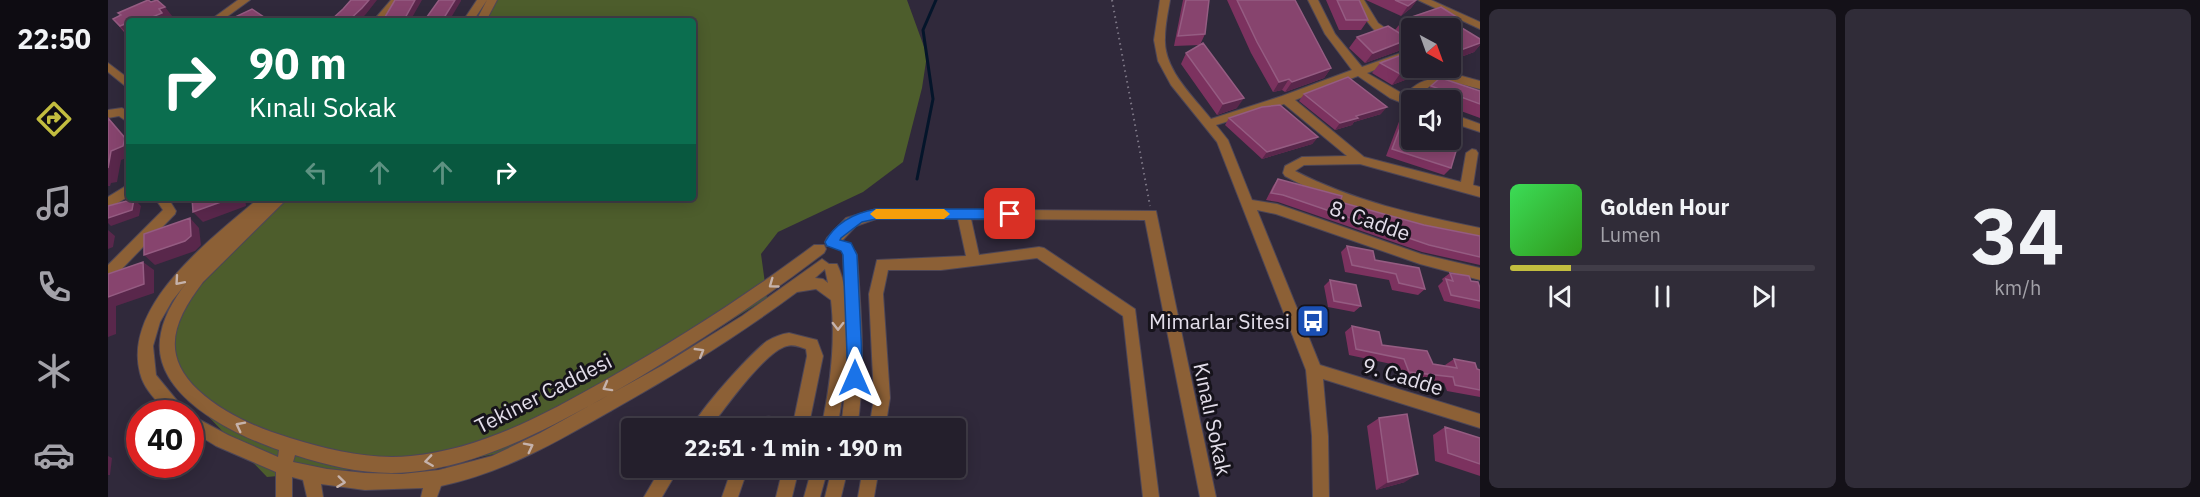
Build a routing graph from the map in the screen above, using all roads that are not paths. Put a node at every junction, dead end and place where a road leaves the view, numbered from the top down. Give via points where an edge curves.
1 (245, 0) edge
2 (396, 0) edge
3 (482, 0) edge
4 (492, 0) edge
5 (1165, 0) edge
6 (1313, 0) edge
7 (1359, 0) edge
8 (1423, 0) edge
9 (218, 18) edge
10 (381, 18) edge
11 (470, 18) edge
12 (483, 18) edge
13 (1477, 25) edge
14 (1480, 36) edge
15 (1401, 47) edge
16 (1401, 57) edge
17 (108, 66) edge
18 (1359, 72) junction
19 (1453, 78) edge
20 (126, 79) edge
21 (1480, 85) edge
22 (1418, 90) edge
23 (1460, 90) edge
24 (1461, 90) edge
25 (1480, 97) edge
26 (1401, 98) edge
27 (1286, 99) junction
28 (108, 114) edge
29 (126, 115) edge
30 (1461, 121) edge
31 (1210, 123) junction
32 (1480, 128) edge
33 (1472, 153) dead end
34 (1360, 160) junction
35 (1466, 187) junction
36 (126, 191) edge
37 (1480, 192) edge
38 (163, 201) edge
39 (264, 201) edge
40 (279, 201) edge
41 (108, 204) edge
42 (1247, 204) junction
43 (963, 214) junction
44 (1480, 234) edge
45 (850, 255) junction
46 (826, 256) junction
47 (974, 261) junction
48 (1480, 273) edge
49 (108, 274) edge
50 (794, 286) junction
51 (838, 298) junction
52 (1314, 370) junction
53 (166, 400) edge
54 (708, 418) edge
55 (802, 418) edge
56 (830, 418) edge
57 (851, 418) edge
58 (879, 418) edge
59 (1480, 421) edge
60 (204, 430) edge
61 (288, 445) junction
62 (284, 469) junction
63 (311, 478) junction
64 (664, 478) edge
65 (737, 478) edge
66 (789, 478) edge
67 (817, 478) edge
68 (838, 478) edge
69 (869, 478) edge
70 (434, 480) junction
71 (284, 497) edge
72 (315, 497) edge
73 (429, 497) edge
74 (652, 497) edge
75 (730, 497) edge
76 (784, 497) edge
77 (812, 497) edge
78 (833, 497) edge
79 (866, 497) edge
80 (1151, 497) edge
81 (1208, 497) edge
82 (1321, 497) edge

1 - 9 street
2 - 10 street
3 - 11 street
4 - 12 street
5 - 31 street via 1159,40 1163,61 1175,82
6 - 18 street via 1329,32
7 - 15 street via 1374,25
8 - 13 street
13 - 14 street
16 - 18 street
17 - 20 street
18 - 26 street
18 - 27 street
19 - 21 street
22 - 23 street via 1430,83
24 - 25 street
27 - 31 street
27 - 34 street
28 - 29 street via 122,112
30 - 32 street
31 - 42 street via 1222,140
33 - 35 street
34 - 35 street
34 - 44 street via 1302,161 1289,173 1343,196
35 - 37 street
36 - 41 street
38 - 49 street via 170,211
39 -> 53 street via 186,273 151,323 147,372
61 -> 40 street, Tekiner Caddesi via 250,432 201,403 170,365 166,352 174,312 198,278
42 - 48 street, 8. Cadde via 1276,209 1420,259
42 - 52 street
43 - 46 street via 866,215 851,222
43 - 47 street
43 - 81 street, Kınalı Sokak via 1151,215
45 - 46 street via 846,247
45 - 46 street, Tekiner Caddesi via 842,266
45 - 57 street via 856,357
46 - 50 street, Tekiner Caddesi
46 - 51 street
46 -> 61 street, Tekiner Caddesi via 672,351 488,448 435,460 380,464 330,458
47 - 58 street via 882,264 876,294 882,398
47 - 80 street via 1039,252 1130,313
50 - 51 street via 818,283
70 -> 50 street, Tekiner Caddesi via 475,470 555,434 735,331
51 -> 56 street via 838,361
52 - 59 street, 9. Cadde
52 - 82 street
54 - 55 street via 758,360 789,339 812,345 815,356
60 - 62 street, Tekiner Caddesi
61 - 62 street
62 - 63 street, Tekiner Caddesi
62 - 71 street
63 -> 70 street, Tekiner Caddesi via 385,484
63 - 72 street
64 - 74 street
65 - 75 street
66 - 76 street
67 - 77 street
68 - 78 street
69 - 79 street
70 - 73 street

